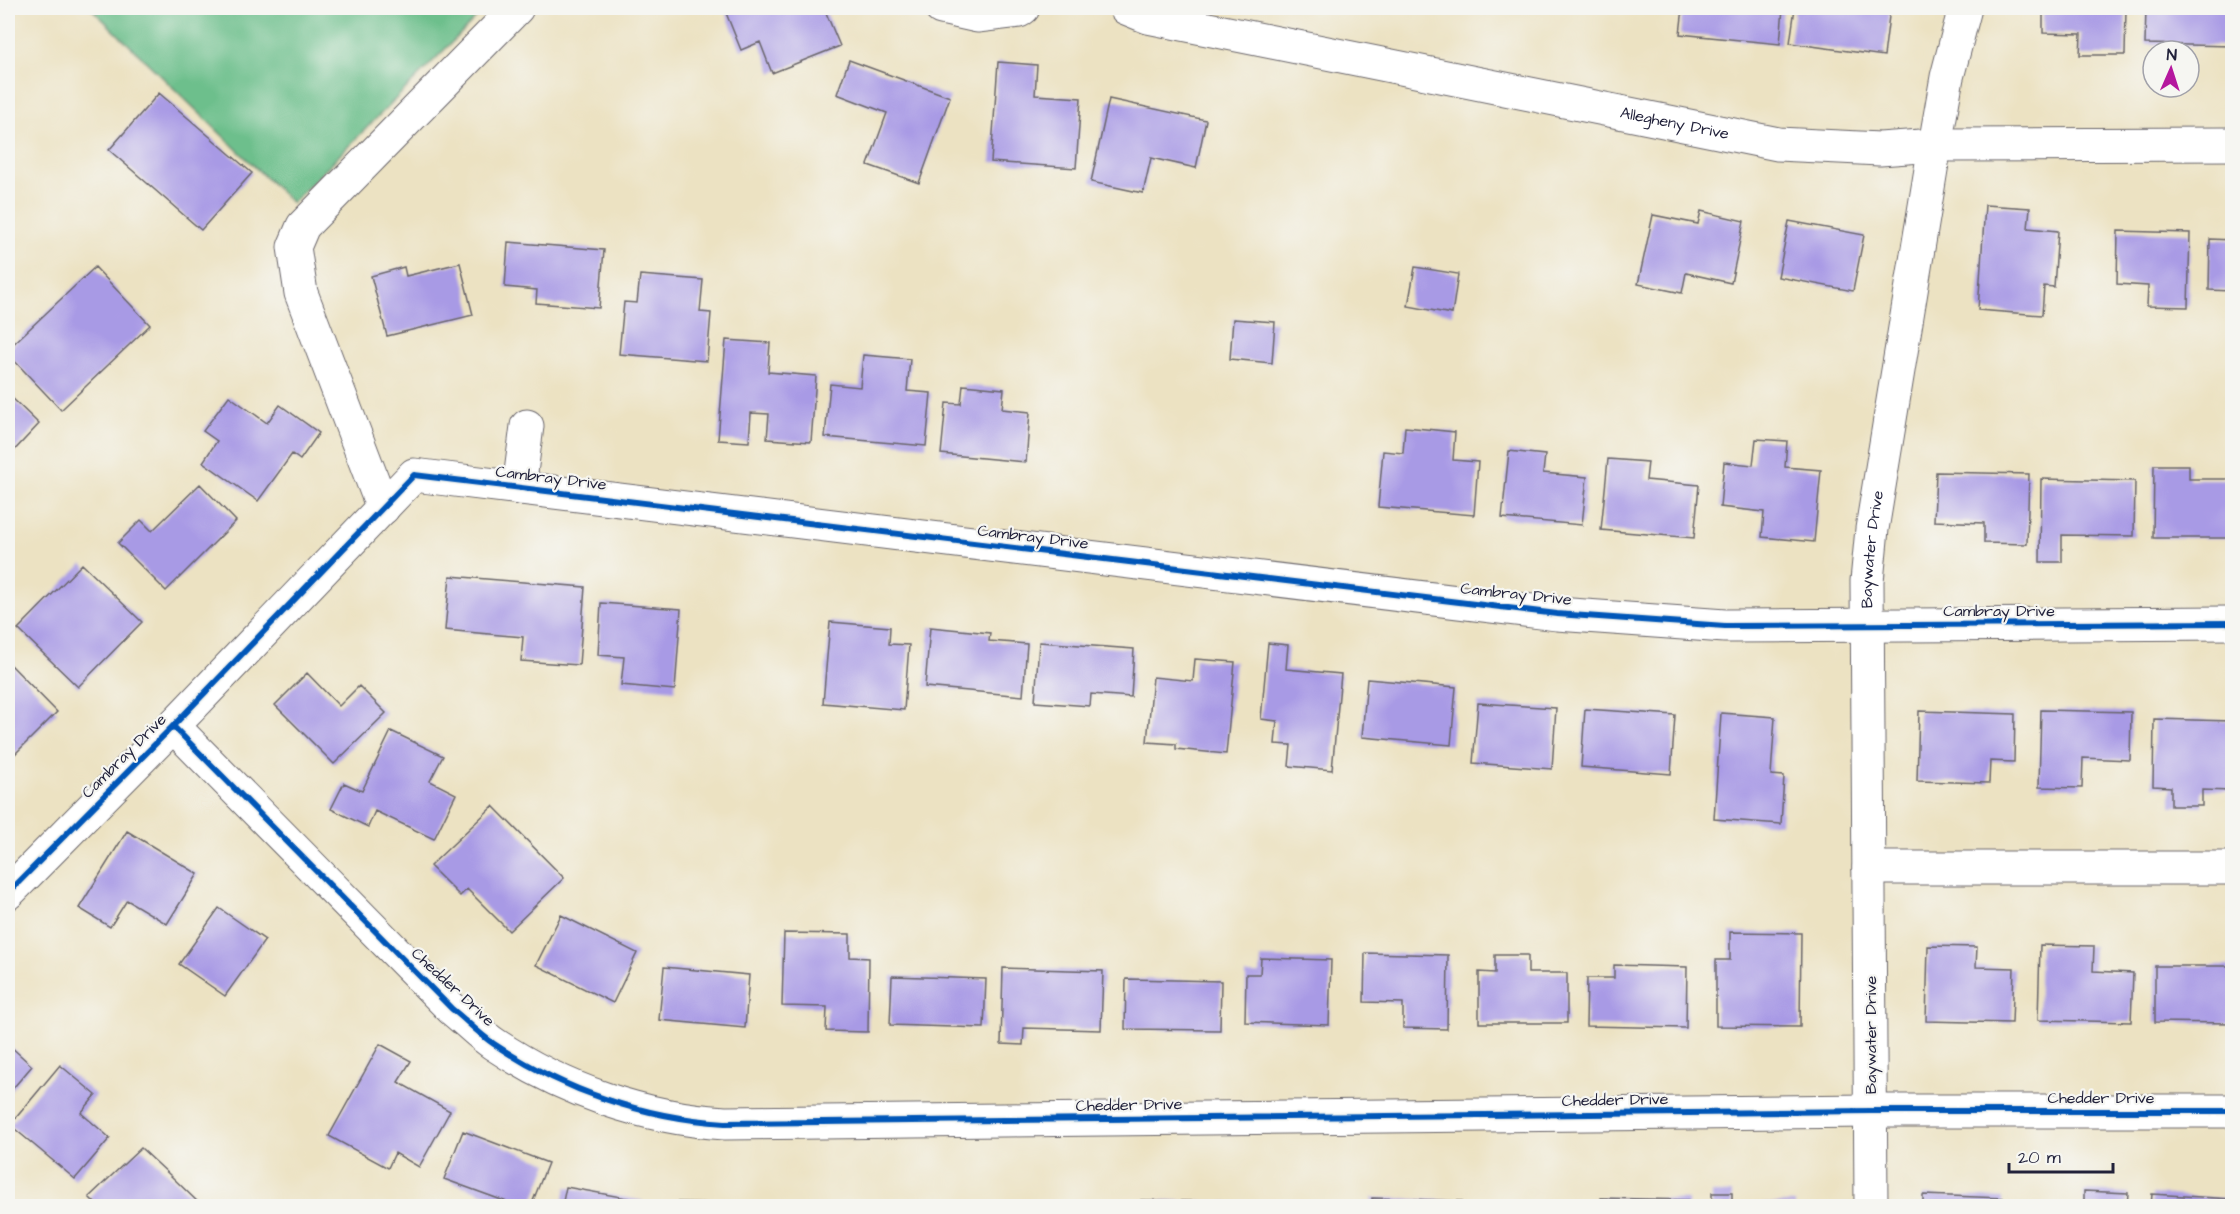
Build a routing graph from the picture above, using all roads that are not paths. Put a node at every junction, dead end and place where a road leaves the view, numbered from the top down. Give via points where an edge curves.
1 (517, 8) edge
2 (941, 8) edge
3 (1023, 8) edge
4 (1126, 8) edge
5 (1965, 8) edge
6 (2232, 144) edge
7 (1935, 145) junction
8 (527, 426) dead end
9 (519, 488) junction
10 (383, 508) junction
11 (2232, 623) edge
12 (1868, 625) junction
13 (173, 726) junction
14 (1869, 868) junction
15 (2232, 868) edge
16 (8, 893) edge
17 (1871, 1111) junction
18 (2232, 1111) edge
19 (1871, 1206) edge

1 - 10 street via 303,226 294,247 302,293
2 - 3 street via 977,16
4 - 7 street, Allegheny Drive via 1149,17 1778,144 1880,148
5 - 7 street, Baywater Drive
6 - 7 street, Allegheny Drive
7 - 12 street, Baywater Drive via 1872,529
8 - 9 street, Cambray Drive
9 - 10 street, Cambray Drive via 414,475
9 - 12 street, Cambray Drive via 1557,614 1725,626
10 - 13 street, Cambray Drive
11 - 12 street, Cambray Drive
12 - 14 street, Baywater Drive
13 - 16 street, Cambray Drive
13 - 17 street, Chedder Drive via 452,1009 493,1043 548,1075 636,1110 725,1124
14 - 15 street
14 - 17 street, Baywater Drive
17 - 18 street, Chedder Drive
17 - 19 street, Baywater Drive

